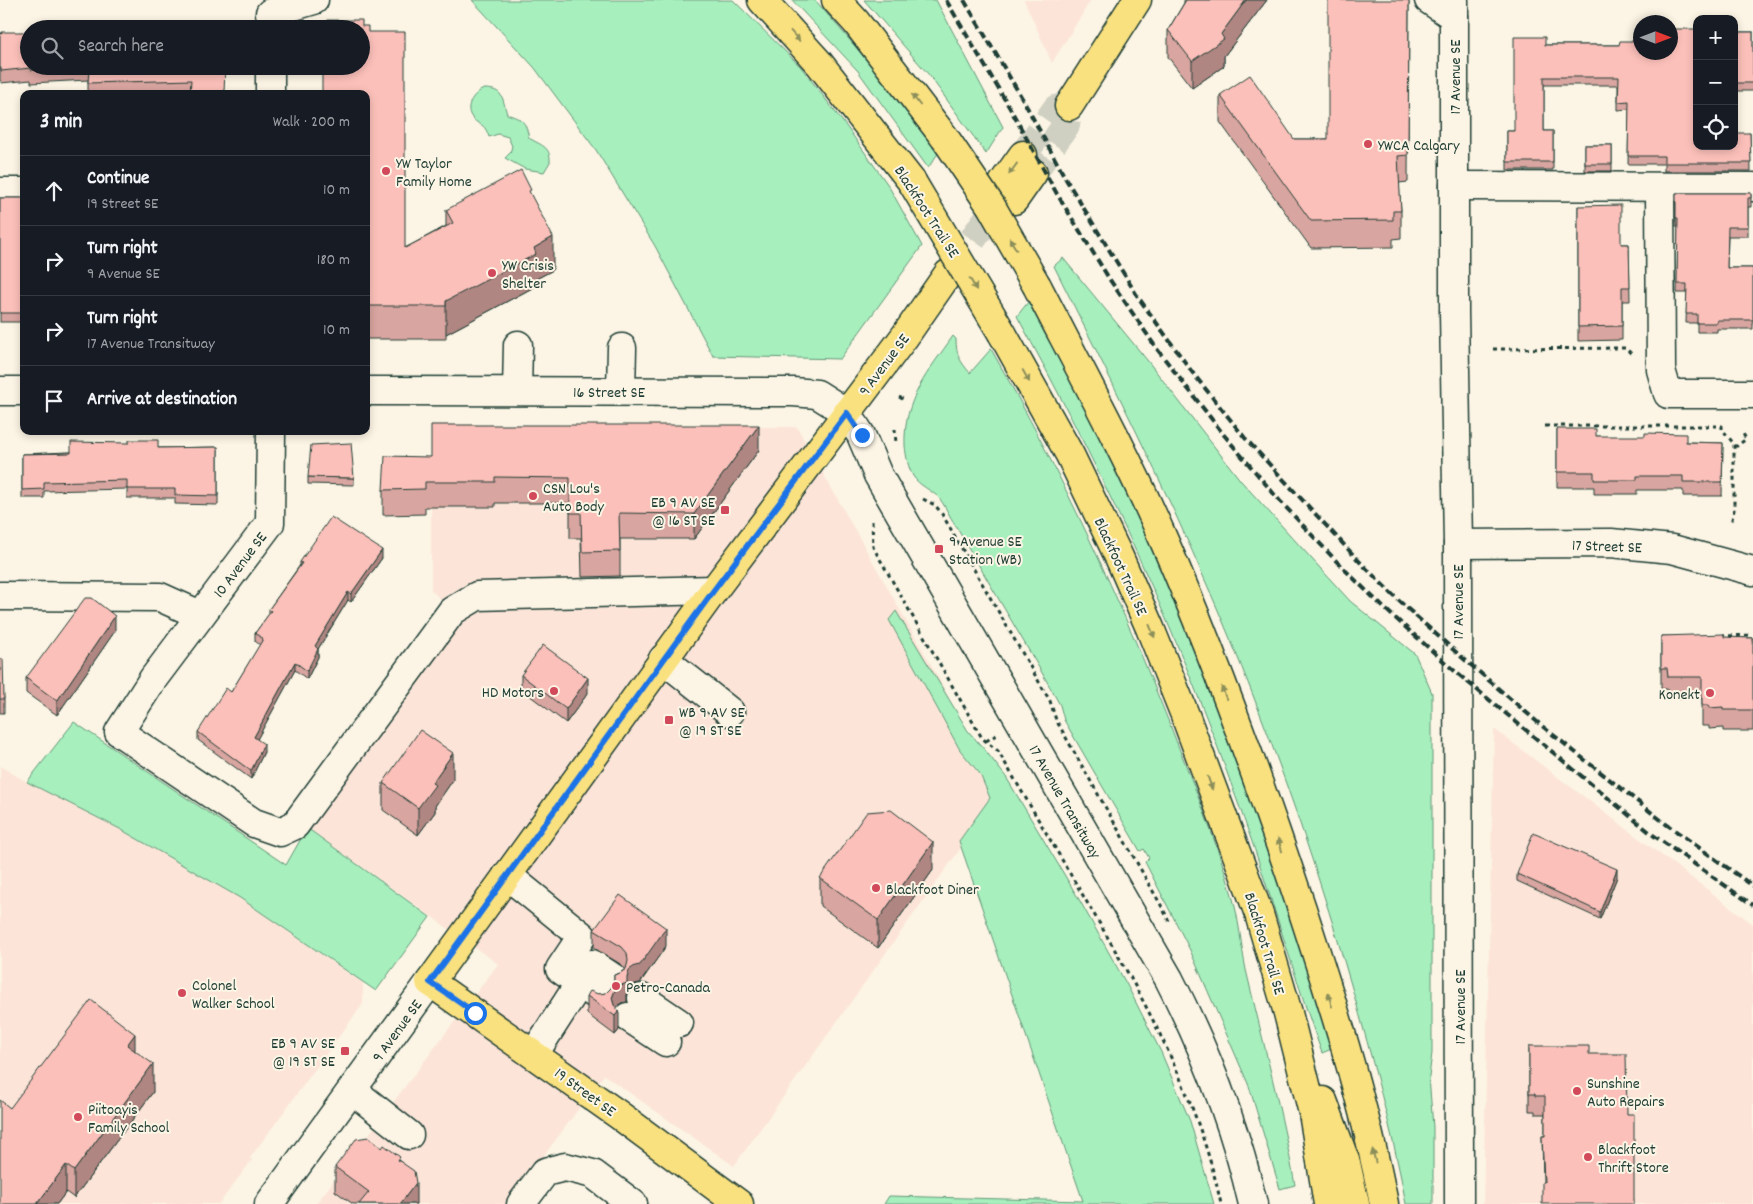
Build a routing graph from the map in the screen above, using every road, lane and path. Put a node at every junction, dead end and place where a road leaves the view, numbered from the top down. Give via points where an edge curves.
1 (314, 0) edge
2 (762, 0) edge
3 (836, 0) edge
4 (1137, 0) edge
5 (1429, 0) edge
6 (1454, 9) edge
7 (268, 14) edge
8 (270, 75) edge
9 (270, 90) edge
10 (1069, 106) dead end
11 (1028, 164) tunnel mouth
12 (1454, 186) junction
13 (1660, 187) junction
14 (1753, 187) edge
15 (1008, 191) tunnel mouth
16 (0, 192) edge
17 (20, 192) edge
18 (948, 274) tunnel mouth
19 (518, 345) dead end
20 (622, 348) dead end
21 (1493, 349) dead end
22 (1640, 360) dead end
23 (0, 391) edge
24 (20, 391) edge
25 (370, 391) edge
26 (517, 391) junction
27 (621, 391) junction
28 (1753, 394) edge
29 (847, 413) junction
30 (1544, 426) dead end
31 (1742, 432) dead end
32 (271, 435) edge
33 (1734, 446) junction
34 (869, 514) dead end
35 (1731, 524) dead end
36 (1458, 544) junction
37 (1753, 571) edge
38 (714, 590) junction
39 (0, 596) edge
40 (200, 615) junction
41 (1716, 636) edge
42 (1753, 636) edge
43 (663, 659) junction
44 (730, 712) dead end
45 (507, 875) junction
46 (430, 982) junction
47 (1280, 987) junction
48 (635, 1007) dead end
49 (672, 1032) dead end
50 (534, 1054) junction
51 (352, 1090) junction
52 (409, 1135) dead end
53 (269, 1204) edge
54 (521, 1204) edge
55 (633, 1204) edge
56 (739, 1204) edge
57 (1221, 1204) edge
58 (1253, 1204) edge
59 (1328, 1204) edge
60 (1355, 1204) edge
61 (1384, 1204) edge
62 (1459, 1204) edge

1 - 7 street
2 -> 47 main road, Blackfoot Trail SE, bridge via 819,63 912,182 1070,455 1119,557 1185,715 1260,914
61 -> 3 main road, bridge via 1375,1157 1318,959 1269,811 1165,543 1038,286 992,206 945,138
4 - 10 main road
5 - 6 street
6 - 12 street, 17 Avenue SE
8 - 9 street
11 - 15 main road
12 - 13 street
12 - 36 street, 17 Avenue SE
13 - 14 street
13 - 28 street via 1661,370 1668,394
16 - 17 street
18 - 29 main road, 9 Avenue SE
19 - 26 street
20 - 27 street
21 - 22 path via 1626,348
23 - 24 street
25 - 26 street, 16 Street SE
26 - 27 street, 16 Street SE
27 - 29 street, 16 Street SE via 817,394
29 - 38 main road, 9 Avenue SE
29 - 58 street, 17 Avenue Transitway via 862,435 878,476 1189,1018 1222,1100
30 - 33 path via 1722,426
31 - 33 path via 1746,439
32 - 40 street, 10 Avenue SE via 270,523
33 - 35 path
34 - 57 path via 873,522 873,548 982,738 998,751 1014,776 1125,966 1165,1043 1197,1122
36 - 37 street, 17 Street SE via 1611,543 1672,549
36 - 62 street, 17 Avenue SE
38 - 40 street, 10 Avenue SE via 477,596 452,611 295,825 280,832 254,823 119,732
38 - 43 main road, 9 Avenue SE
39 - 40 street via 160,597
41 - 42 path
43 - 44 street
43 - 45 main road, 9 Avenue SE
45 - 46 main road, 9 Avenue SE
45 - 50 street via 582,936 560,969 597,986
46 - 50 main road, 19 Street SE
46 - 51 street, 9 Avenue SE
47 - 59 main road, Blackfoot Trail SE via 1313,1113
47 - 60 main road via 1346,1163
48 - 49 street
50 - 56 main road, 19 Street SE
51 - 52 street
51 - 53 street, 9 Avenue SE
54 - 55 street via 545,1172 565,1167 594,1174

